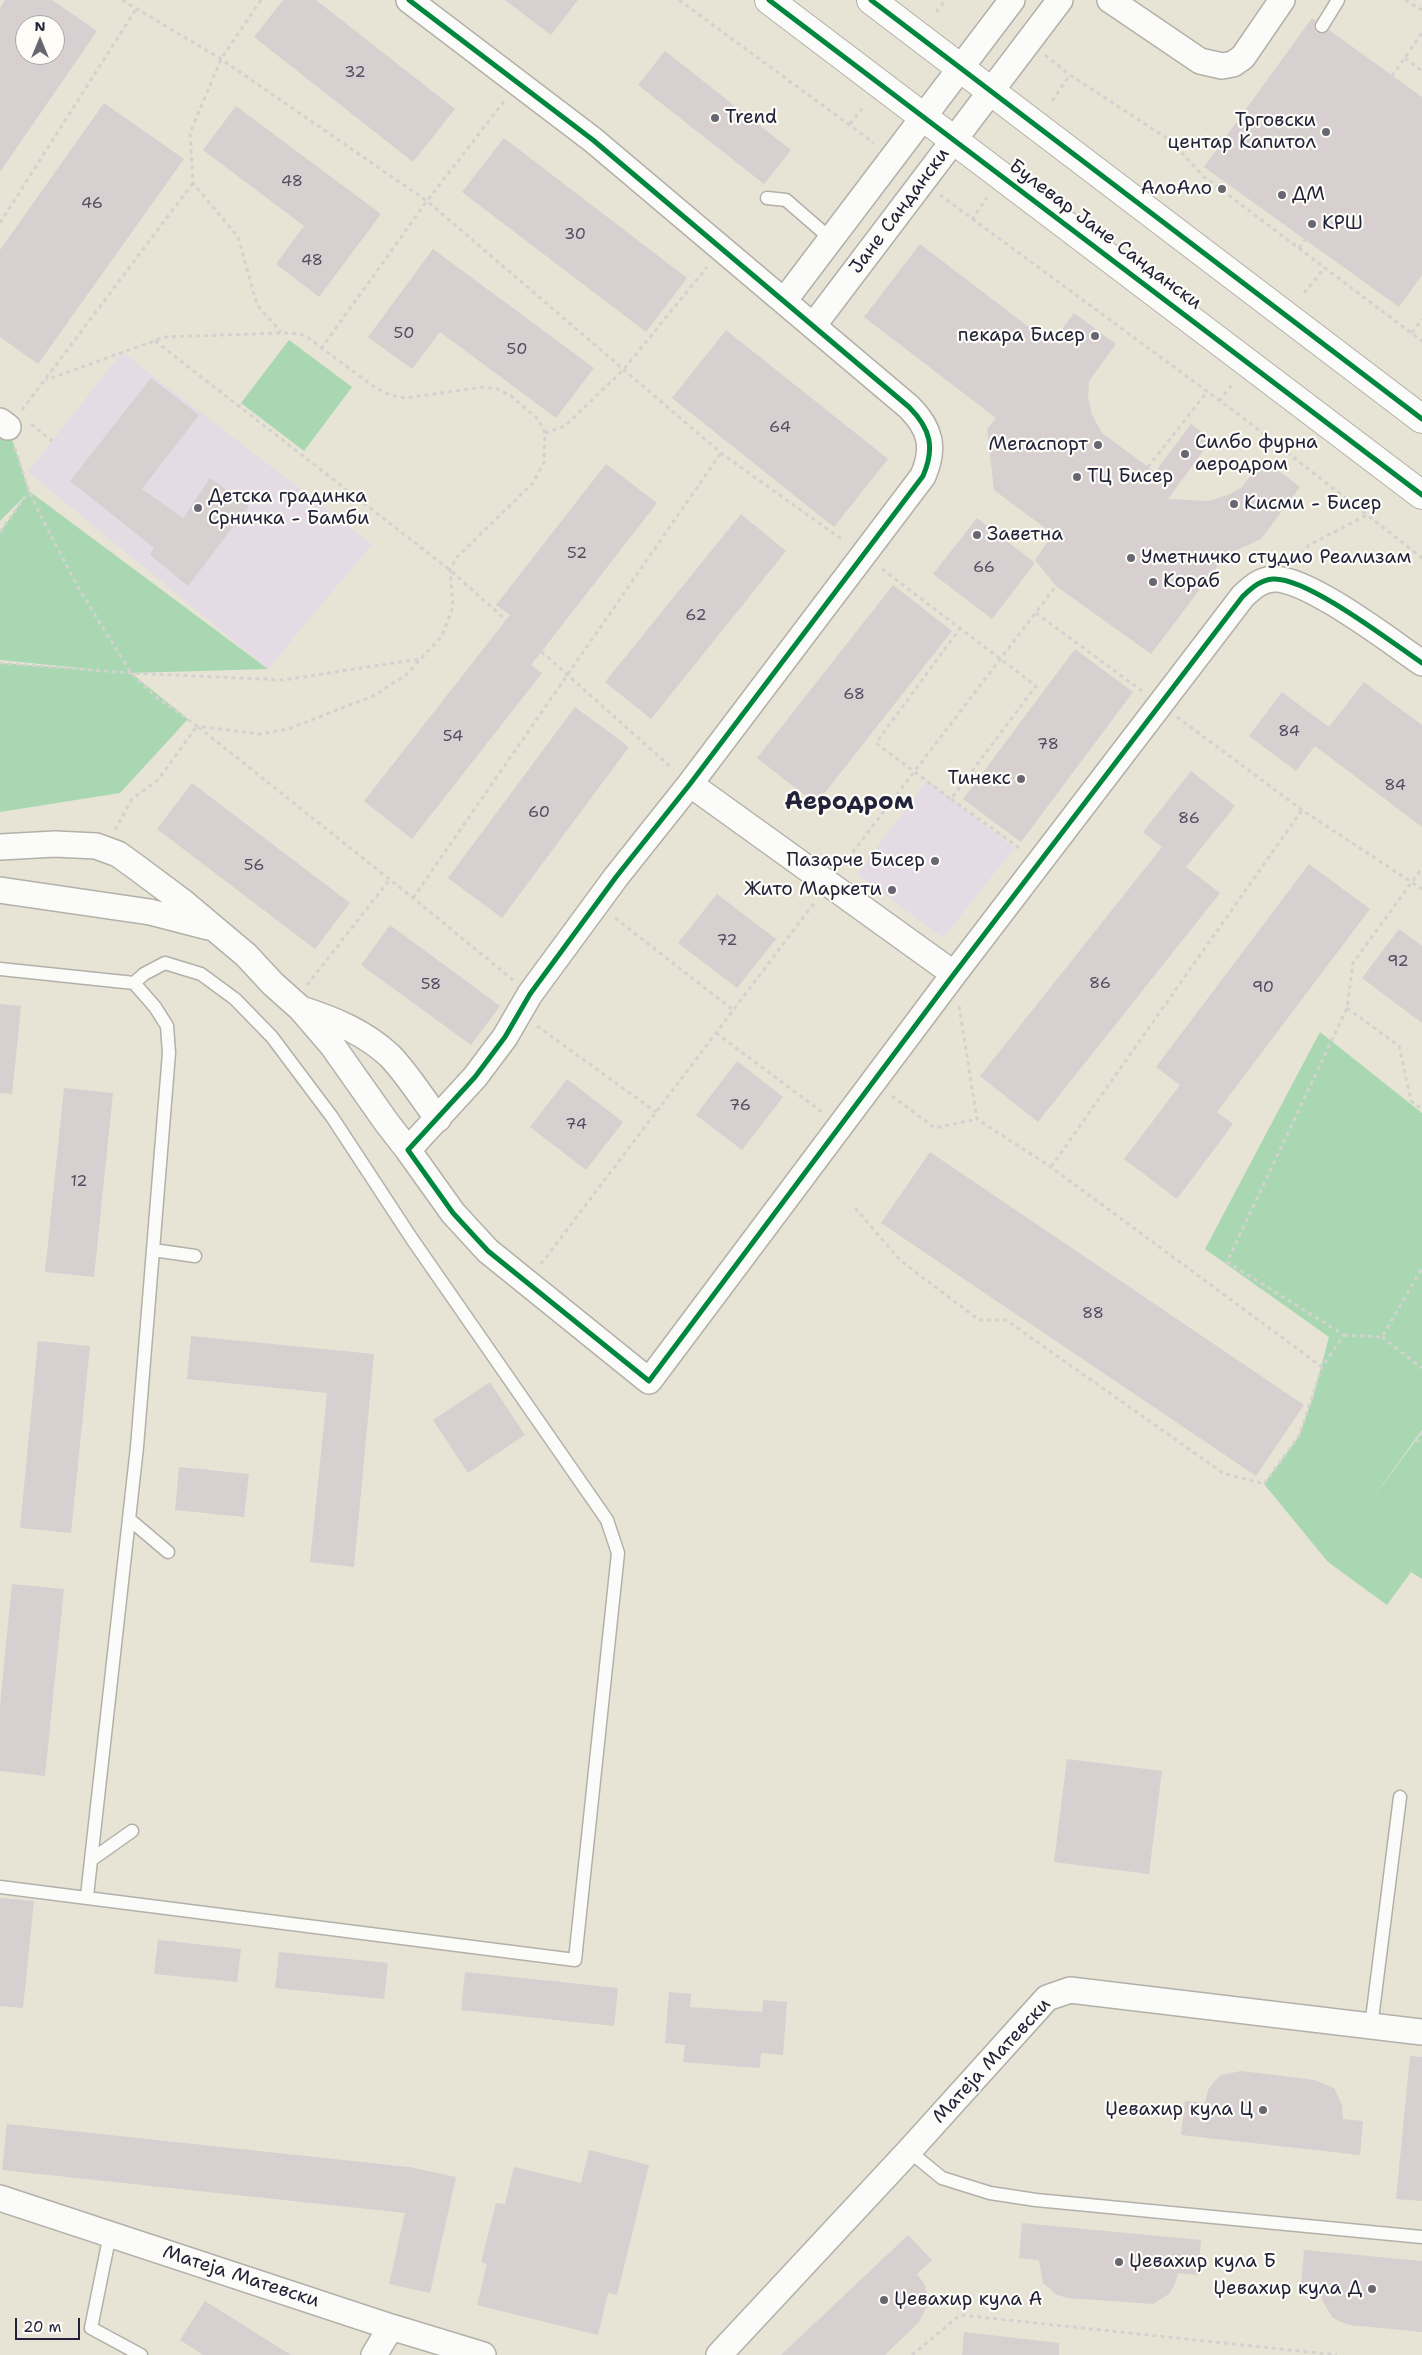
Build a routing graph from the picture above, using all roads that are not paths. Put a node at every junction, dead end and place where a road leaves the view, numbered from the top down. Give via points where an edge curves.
1 (409, 0) edge
2 (769, 0) edge
3 (870, 0) edge
4 (1012, 0) edge
5 (1060, 0) edge
6 (1110, 0) edge
7 (1282, 0) edge
8 (1338, 0) edge
9 (1322, 26) dead end
10 (960, 69) junction
11 (990, 92) junction
12 (924, 117) junction
13 (954, 139) junction
14 (767, 198) dead end
15 (831, 239) junction
16 (784, 301) junction
17 (813, 326) junction
18 (1422, 419) edge
19 (1422, 495) edge
20 (1422, 663) edge
21 (690, 784) junction
22 (0, 847) edge
23 (0, 890) edge
24 (212, 928) junction
25 (0, 969) edge
26 (954, 974) junction
27 (134, 983) junction
28 (298, 1006) junction
29 (438, 1119) junction
30 (408, 1150) junction
31 (153, 1250) junction
32 (195, 1256) dead end
33 (129, 1519) junction
34 (168, 1552) dead end
35 (1400, 1796) dead end
36 (132, 1831) dead end
37 (91, 1860) junction
38 (0, 1886) edge
39 (87, 1896) junction
40 (1371, 2027) junction
41 (1422, 2032) edge
42 (909, 2151) junction
43 (0, 2198) edge
44 (110, 2234) junction
45 (1422, 2237) edge
46 (391, 2327) junction
47 (141, 2355) edge
48 (374, 2355) edge
49 (483, 2355) edge
50 (719, 2355) edge

1 - 16 street via 593,140
2 - 12 street, Булевар Јане Сандански
3 - 10 street
4 - 10 street, Јане Сандански
5 - 11 street, Јане Сандански
6 - 7 street via 1200,61 1222,66 1243,57
8 - 9 lane
10 - 11 street
10 - 12 street, Јане Сандански
11 - 13 street, Јане Сандански
11 - 18 street
12 - 13 street, Булевар Јане Сандански
12 - 15 street, Јане Сандански
13 - 17 street, Јане Сандански
13 - 19 street, Булевар Јане Сандански
14 - 15 lane via 786,200
15 - 16 street, Јане Сандански
16 - 17 street
17 - 21 street via 917,415 930,444 930,457 923,476
20 - 26 street via 1301,585 1280,580 1263,581 1244,596
21 - 26 street
21 - 29 street via 597,903 475,1078
22 - 24 street via 80,845 107,849 183,902
23 - 24 street via 150,912
24 - 28 street via 246,955
25 - 27 lane
26 - 30 street via 649,1381 488,1250 453,1213
27 - 31 lane via 168,1026 169,1053
27 - 39 lane via 165,963 201,974 235,999 272,1038 332,1117 412,1239 607,1520 618,1553 575,1960
28 - 29 street via 358,1032 389,1056
28 - 30 street via 332,1046
29 - 30 street
31 - 32 lane
31 - 33 lane
33 - 34 lane
33 - 37 lane
35 - 40 lane
36 - 37 lane
37 - 39 lane
38 - 39 lane
40 - 41 street, Матеја Матевски
40 - 42 street, Матеја Матевски via 1070,1990 1047,1998
42 - 45 lane via 942,2178 990,2193
42 - 50 street, Матеја Матевски
43 - 44 street, Матеја Матевски
44 - 46 street, Матеја Матевски
44 - 47 lane via 91,2328
46 - 48 street
46 - 49 street, Матеја Матевски

